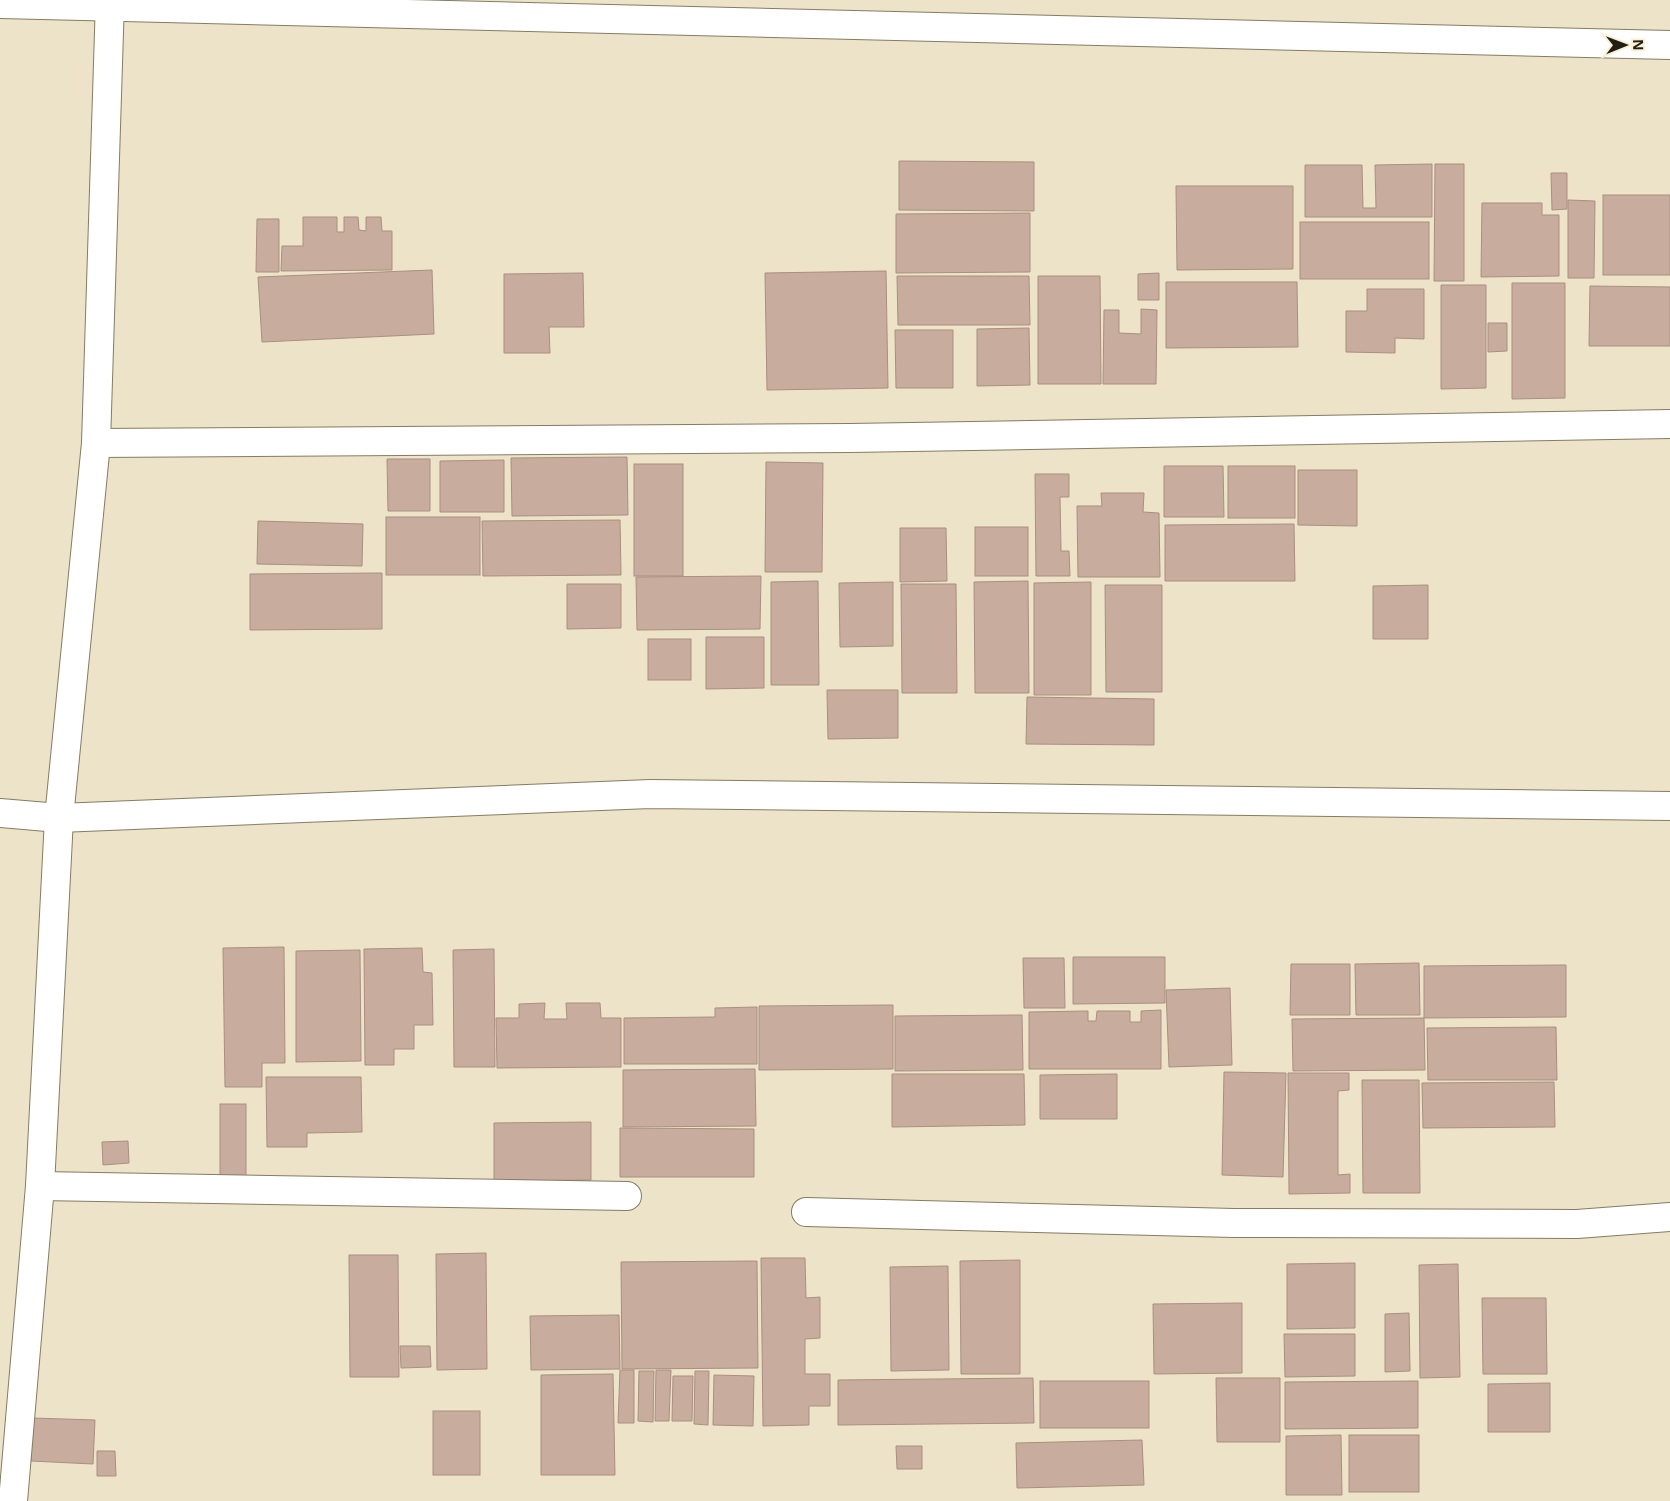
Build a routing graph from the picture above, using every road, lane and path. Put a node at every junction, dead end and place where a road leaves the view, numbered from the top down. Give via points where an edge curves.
1 (110, 3) edge
2 (0, 4) edge
3 (1670, 44) edge
4 (1670, 424) edge
5 (96, 443) junction
6 (1670, 806) edge
7 (0, 813) edge
8 (59, 818) junction
9 (40, 1186) junction
10 (627, 1196) dead end
11 (806, 1212) dead end
12 (1670, 1217) edge
13 (13, 1501) edge

1 - 2 street
1 - 3 street
1 - 5 street
4 - 5 street via 850,438
5 - 8 street
6 - 8 street via 650,794
7 - 8 street
8 - 9 street
9 - 10 street
9 - 13 street
11 - 12 street via 1234,1223 1577,1224

